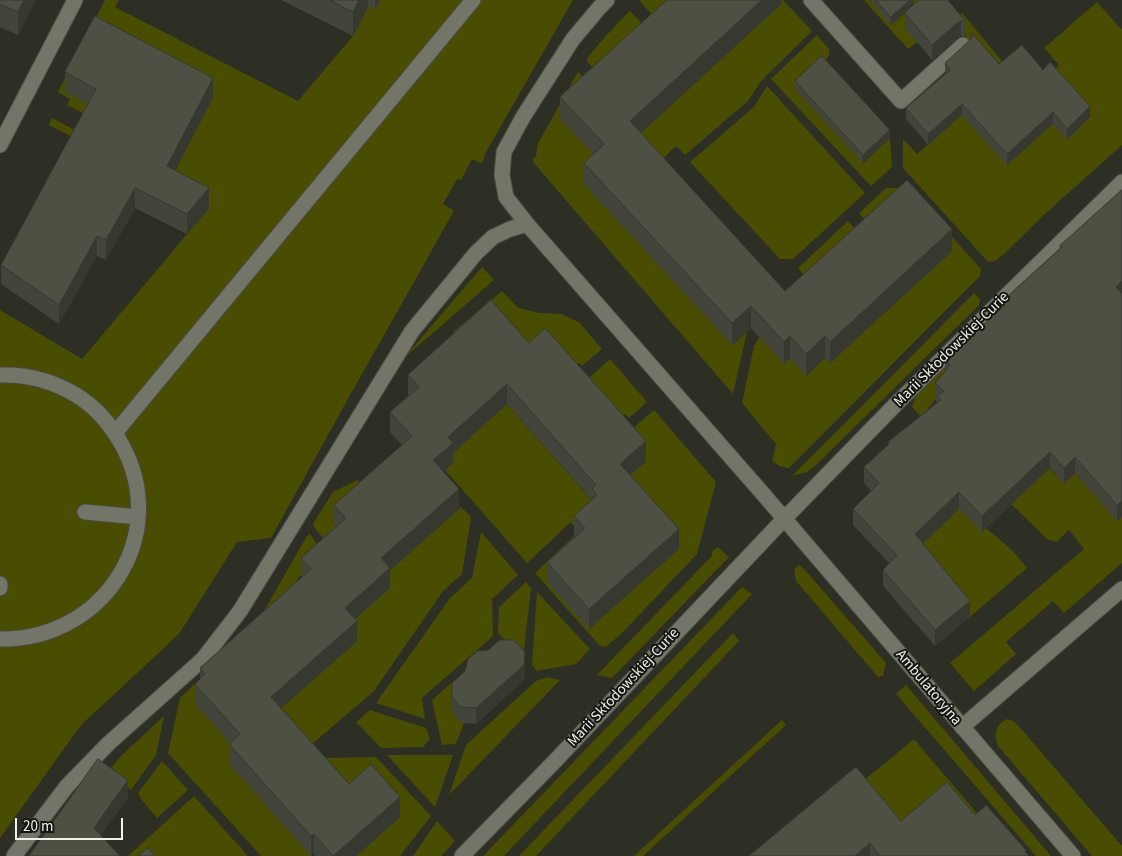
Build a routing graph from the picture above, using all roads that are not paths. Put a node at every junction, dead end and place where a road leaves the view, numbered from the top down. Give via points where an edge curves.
1 (75, 0) edge
2 (473, 0) edge
3 (607, 0) edge
4 (811, 0) edge
5 (963, 45) edge
6 (0, 145) edge
7 (1122, 182) edge
8 (527, 224) junction
9 (0, 375) edge
10 (115, 433) junction
11 (84, 512) dead end
12 (138, 517) junction
13 (784, 519) junction
14 (0, 584) edge
15 (0, 588) edge
16 (1122, 589) edge
17 (0, 639) edge
18 (962, 727) junction
19 (14, 856) edge
20 (462, 856) edge
21 (1073, 856) edge

1 - 6 street
2 - 10 street
3 - 8 street via 573,39 504,152 502,175 506,197
4 - 5 street via 901,100
7 - 13 street, Marii Skłodowskiej-Curie
8 - 13 street
8 - 19 street via 493,237 412,331 240,611 203,659 109,743 67,786
9 - 10 street via 38,379 68,390 94,408
10 - 12 street via 134,472
11 - 12 street
12 - 17 street via 133,545 121,572 94,606 56,630 27,638
13 - 18 street, Ambulatoryjna
13 - 20 street, Marii Skłodowskiej-Curie
14 - 15 street
16 - 18 street
18 - 21 street, Ambulatoryjna

